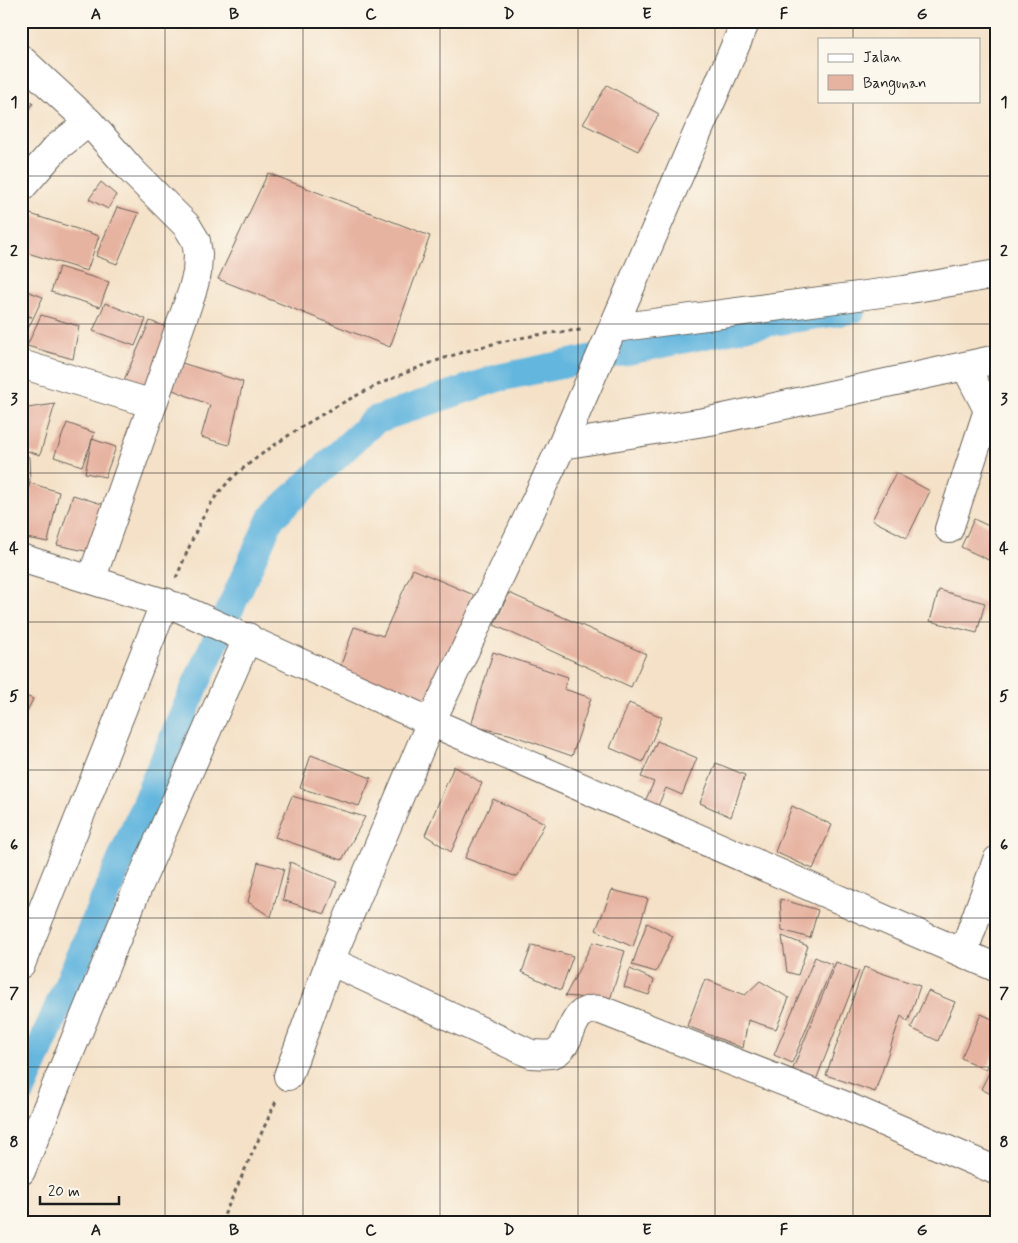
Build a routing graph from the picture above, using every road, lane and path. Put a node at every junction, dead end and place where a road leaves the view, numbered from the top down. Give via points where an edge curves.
1 (746, 21) edge
2 (21, 59) edge
3 (89, 122) junction
4 (21, 188) edge
5 (997, 274) edge
6 (610, 338) junction
7 (997, 359) edge
8 (21, 364) edge
9 (969, 366) junction
10 (153, 404) junction
11 (993, 408) edge
12 (562, 445) junction
13 (949, 529) dead end
14 (21, 558) edge
15 (91, 580) junction
16 (171, 604) junction
17 (243, 636) junction
18 (431, 722) junction
19 (997, 860) edge
20 (963, 953) junction
21 (330, 961) junction
22 (21, 964) edge
23 (997, 968) edge
24 (288, 1076) joint
25 (21, 1171) edge
26 (997, 1171) edge
27 (221, 1222) edge

1 - 6 street
2 - 3 street
3 - 4 street via 56,148
3 - 10 street via 187,226 196,241 197,273 192,292
5 - 6 street
6 - 12 street
6 - 16 path via 557,332 462,354 378,385 320,415 257,457 220,491 200,525
7 - 9 street
8 - 10 street
9 - 11 street via 972,377
9 - 12 street via 710,421
10 - 15 street
11 - 13 street
12 - 18 street
14 - 15 street
15 - 16 street
16 - 17 street
16 - 22 street
17 - 18 street
17 - 25 street
18 - 20 street
18 - 21 street
19 - 20 street
20 - 23 street
21 - 24 street
21 - 26 street via 531,1054 554,1054 580,1015 592,1008 601,1010 846,1106
24 - 27 path

